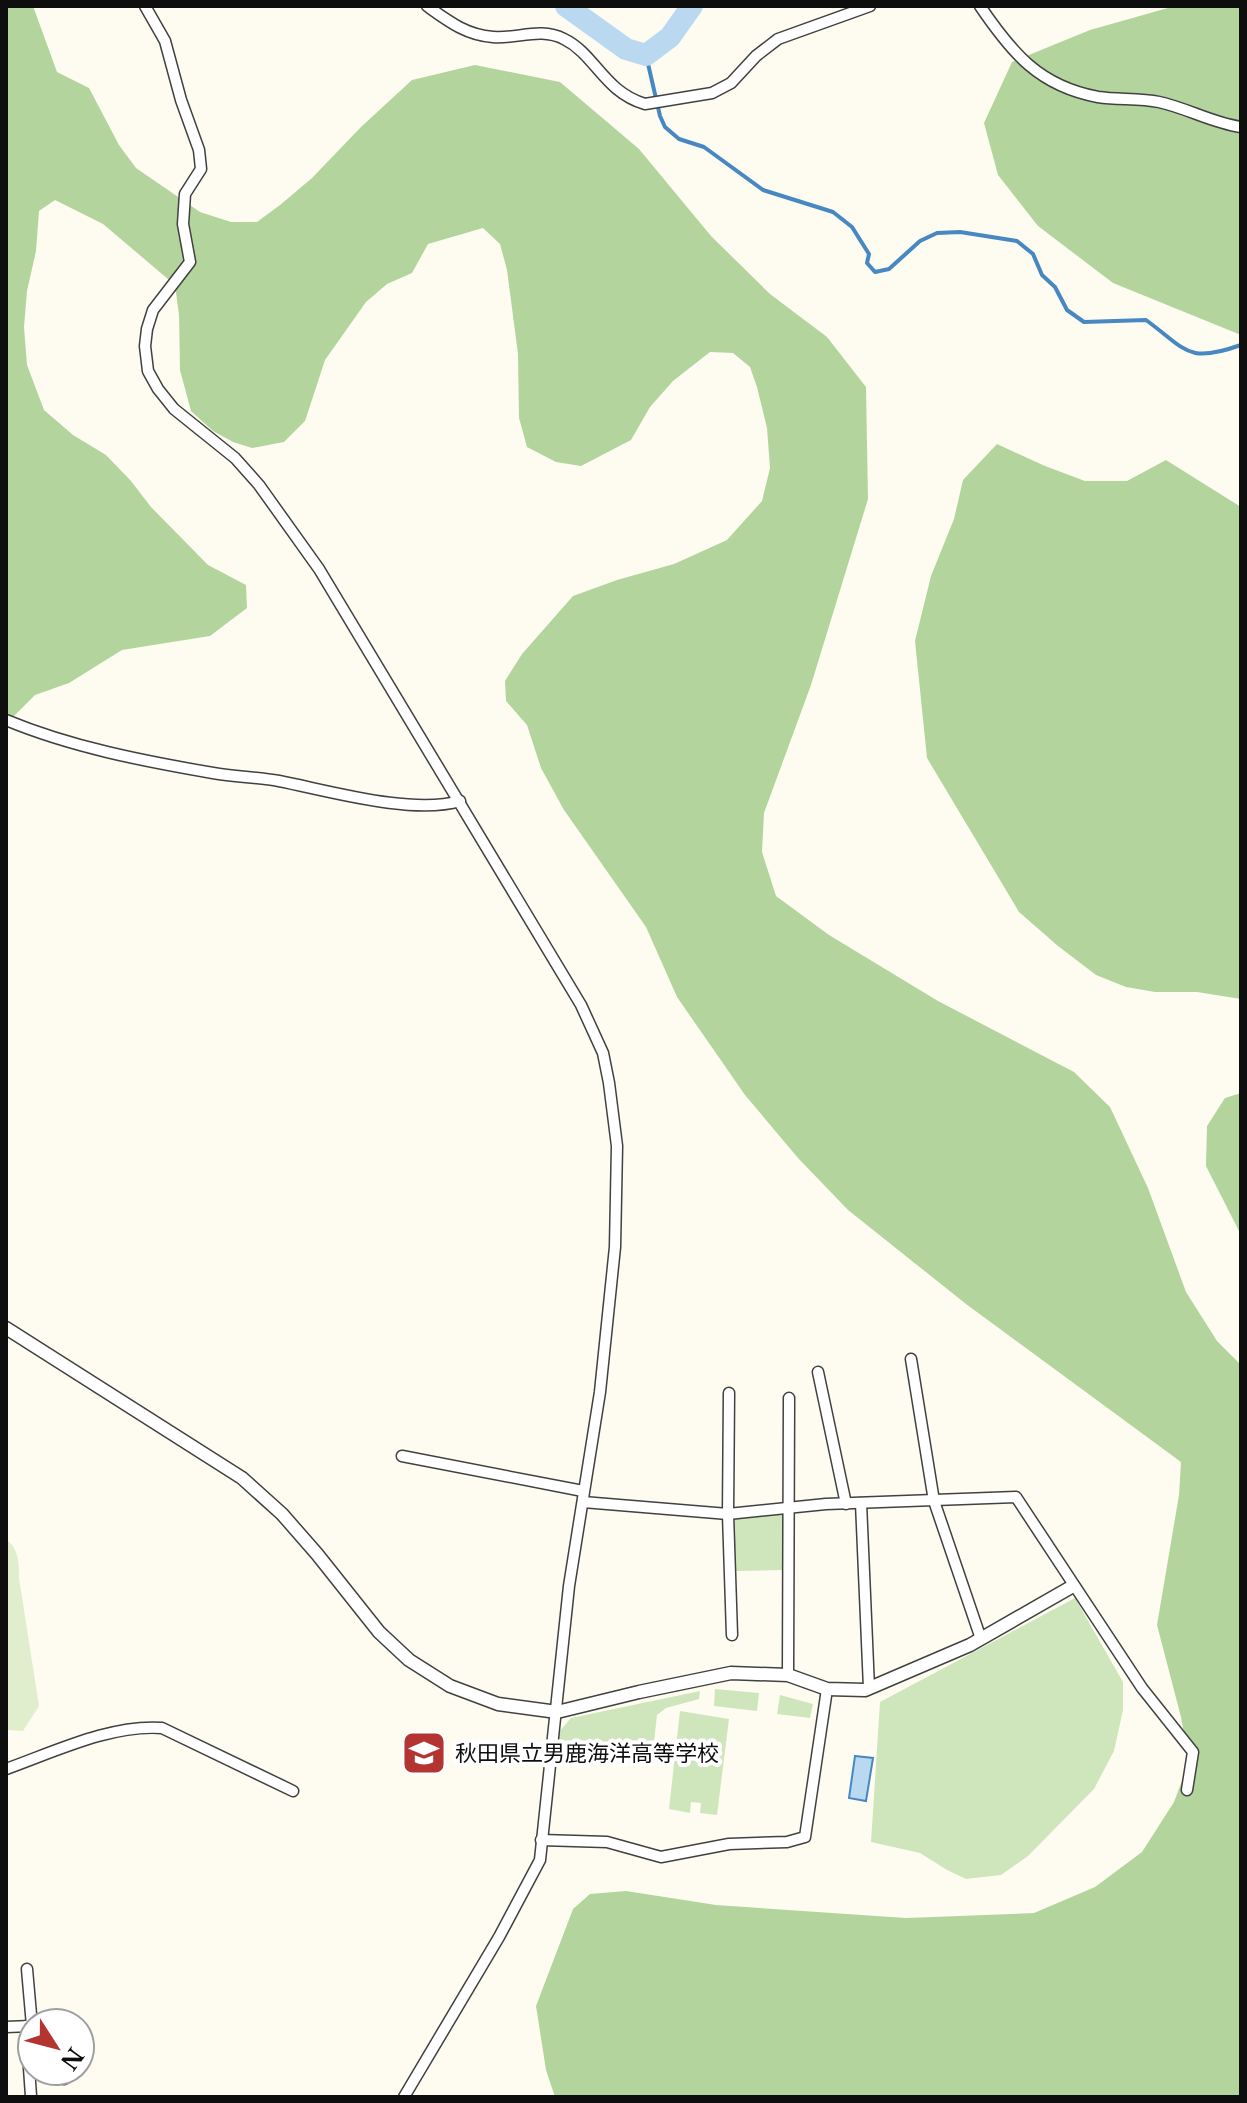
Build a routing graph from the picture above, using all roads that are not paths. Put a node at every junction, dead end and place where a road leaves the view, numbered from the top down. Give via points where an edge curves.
1 (145, 6) edge
2 (427, 6) edge
3 (870, 6) edge
4 (980, 6) edge
5 (1241, 127) edge
6 (6, 720) edge
7 (460, 801) junction
8 (6, 1328) edge
9 (911, 1359) dead end
10 (818, 1372) dead end
11 (729, 1393) dead end
12 (789, 1398) dead end
13 (402, 1456) dead end
14 (583, 1497) junction
15 (934, 1501) junction
16 (861, 1503) junction
17 (846, 1504) junction
18 (790, 1508) junction
19 (728, 1514) junction
20 (1073, 1586) junction
21 (732, 1635) dead end
22 (981, 1639) junction
23 (788, 1675) junction
24 (869, 1688) junction
25 (827, 1689) junction
26 (557, 1712) junction
27 (6, 1769) edge
28 (1187, 1790) dead end
29 (293, 1791) dead end
30 (541, 1840) junction
31 (27, 1969) dead end
32 (29, 2007) edge
33 (404, 2097) edge

1 - 7 street via 169,52 201,169 185,194 183,224 190,262 153,310 145,346 148,371 174,409 235,458 259,485 319,569
2 - 3 street via 473,34 495,38 533,32 562,37 607,83 645,104 712,93 731,83 778,39
4 - 5 street via 1018,57 1065,88 1098,97 1157,101
6 - 7 street via 91,747 215,773 392,802 441,806
7 - 14 street via 581,1005 606,1068 617,1146 613,1274
8 - 26 street via 242,1478 282,1514 379,1632 409,1660 450,1686 498,1704
9 - 15 street
10 - 17 street
11 - 19 street
12 - 18 street
13 - 14 street
14 - 19 street
14 - 26 street
15 - 16 street
15 - 20 street via 1016,1497
15 - 22 street
16 - 17 street
16 - 24 street
17 - 18 street
18 - 19 street
18 - 23 street
19 - 21 street
20 - 22 street
20 - 28 street via 1193,1752
22 - 24 street
23 - 25 street
23 - 26 street via 731,1673
24 - 25 street
25 - 30 street via 805,1837 661,1857 607,1842
26 - 30 street
27 - 29 street via 95,1738 162,1728
30 - 33 street via 540,1860 499,1937
31 - 32 street

